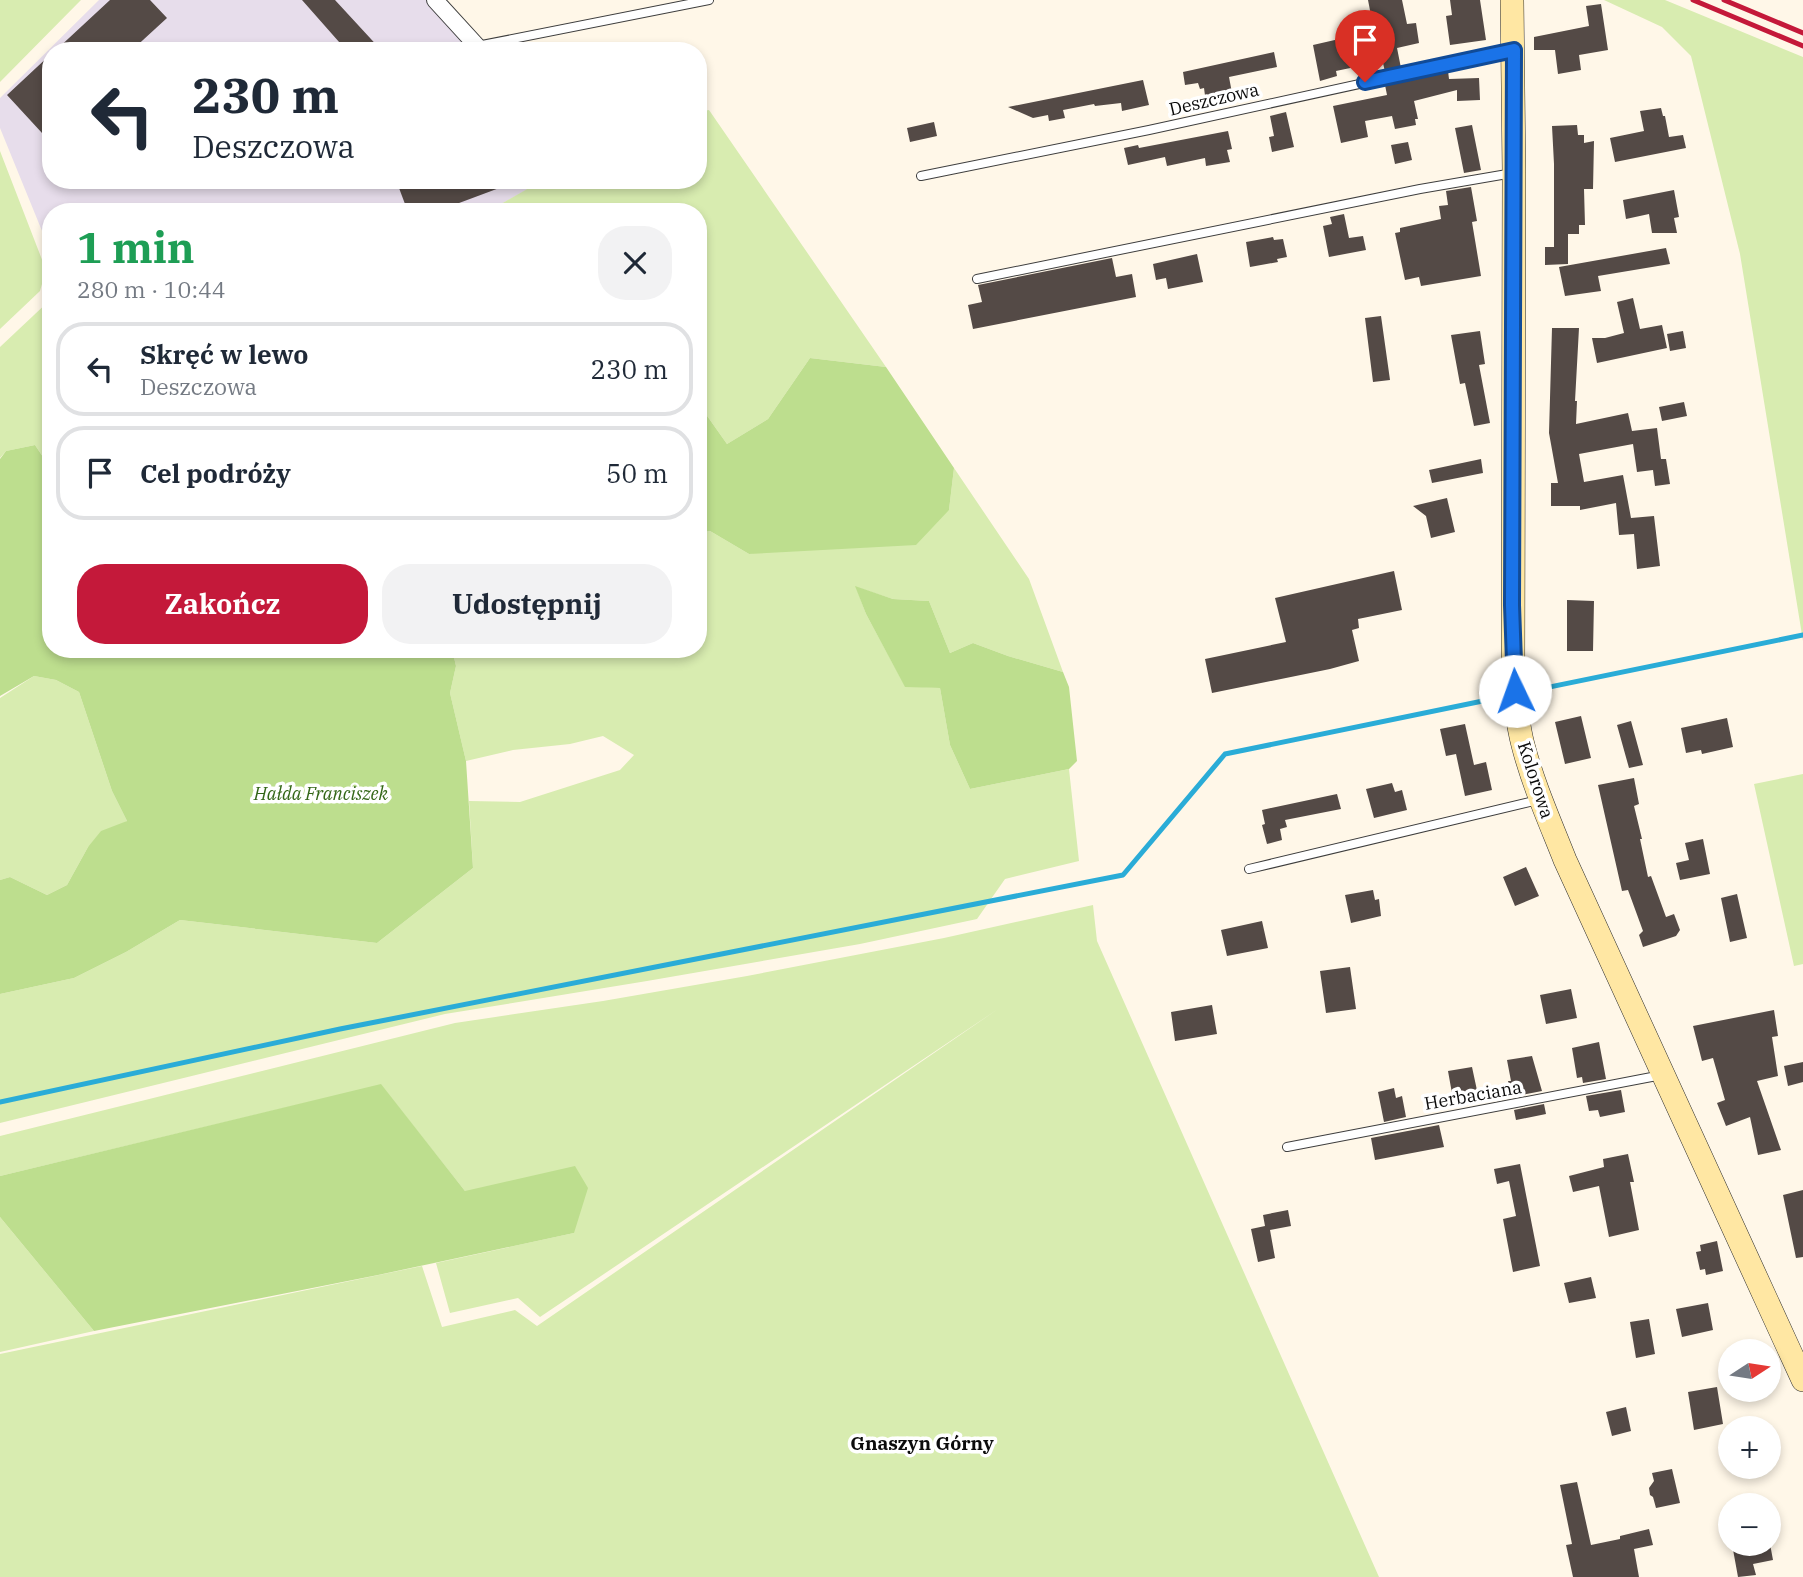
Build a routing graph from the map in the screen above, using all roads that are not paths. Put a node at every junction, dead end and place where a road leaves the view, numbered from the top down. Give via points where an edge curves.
1 (435, 0) edge
2 (709, 0) edge
3 (1512, 0) edge
4 (473, 42) edge
5 (497, 42) edge
6 (1514, 50) junction
7 (1514, 173) junction
8 (920, 176) dead end
9 (977, 279) dead end
10 (1541, 800) junction
11 (1249, 869) dead end
12 (1664, 1075) junction
13 (1287, 1147) dead end
14 (1803, 1380) edge

1 - 4 street
2 - 5 lane
3 - 6 street, Kolorowa
6 - 7 street, Kolorowa
6 - 8 lane, Deszczowa
7 - 9 lane
7 - 10 street, Kolorowa via 1513,674 1523,746
10 - 11 lane
10 - 12 street, Kolorowa
12 - 13 lane, Herbaciana
12 - 14 street, Kolorowa

